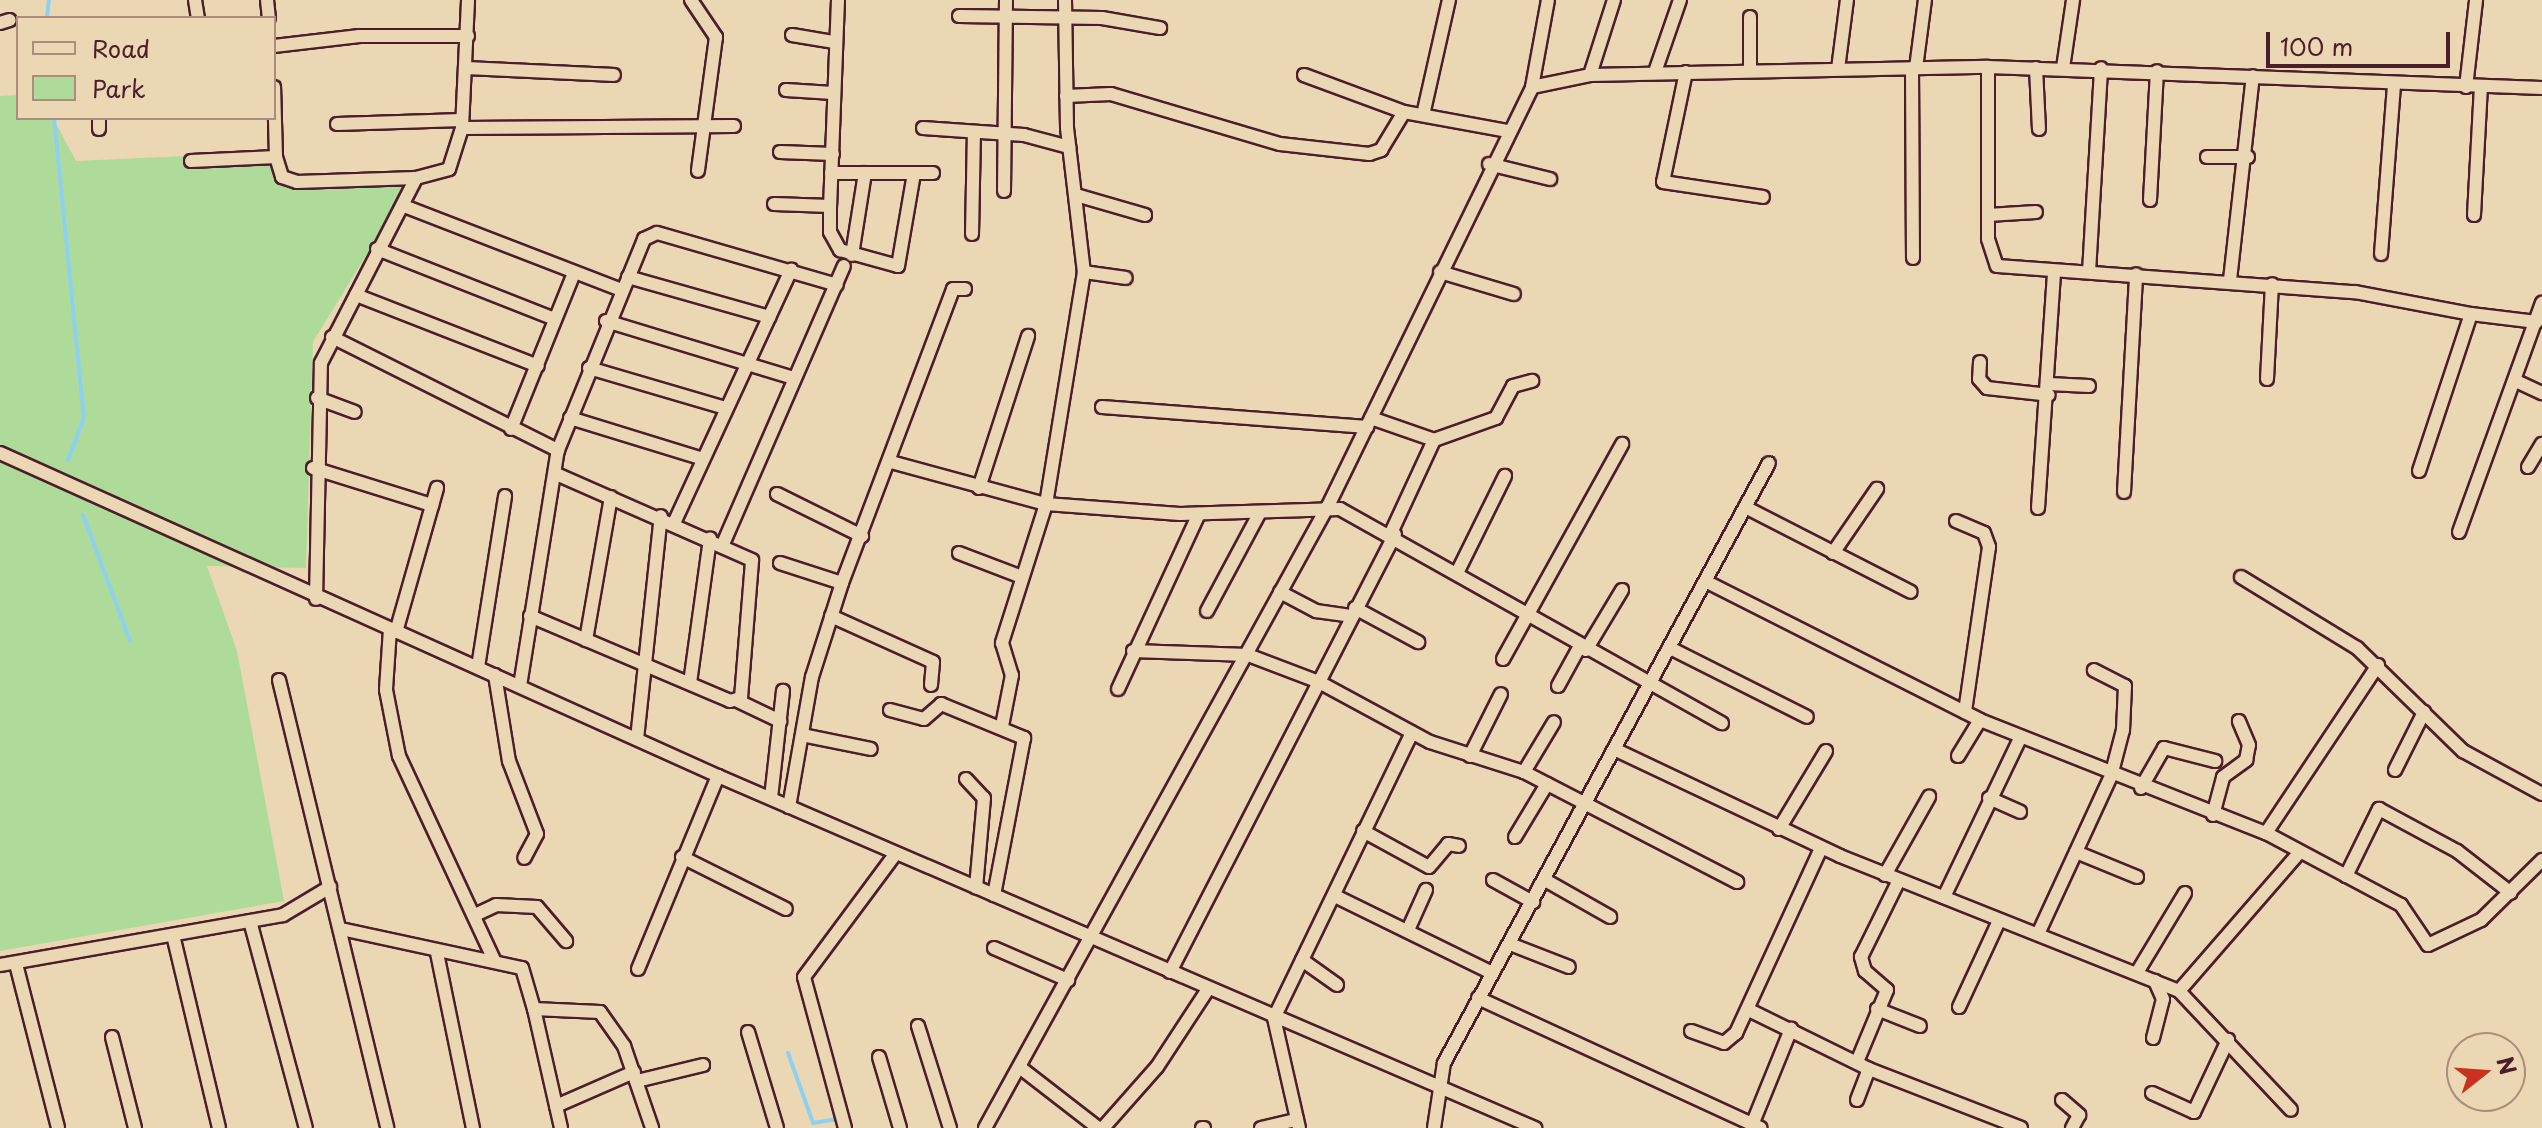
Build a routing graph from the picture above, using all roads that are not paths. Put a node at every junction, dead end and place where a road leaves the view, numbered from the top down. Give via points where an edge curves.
1 (468, 0) edge
2 (691, 0) edge
3 (838, 0) edge
4 (1006, 0) edge
5 (1065, 0) edge
6 (1548, 0) edge
7 (1614, 0) edge
8 (1680, 0) edge
9 (1847, 0) edge
10 (1925, 0) edge
11 (2073, 0) edge
12 (2476, 0) edge
13 (1448, 1) edge
14 (959, 16) dead end
15 (1006, 17) junction
16 (1064, 17) junction
17 (1750, 17) dead end
18 (1160, 28) dead end
19 (792, 35) dead end
20 (468, 36) junction
21 (834, 42) junction
22 (276, 46) edge
23 (1988, 67) junction
24 (467, 68) junction
25 (1914, 68) junction
26 (2036, 68) junction
27 (2063, 68) junction
28 (2101, 68) junction
29 (1838, 69) junction
30 (1750, 70) junction
31 (2157, 71) junction
32 (1655, 72) junction
33 (1686, 72) junction
34 (614, 75) dead end
35 (1304, 75) dead end
36 (1590, 75) junction
37 (2253, 76) junction
38 (2394, 86) junction
39 (2481, 86) junction
40 (1532, 87) junction
41 (2466, 87) junction
42 (2542, 88) edge
43 (786, 90) dead end
44 (833, 93) junction
45 (1066, 96) junction
46 (1404, 112) junction
47 (1423, 115) junction
48 (275, 120) edge
49 (337, 124) dead end
50 (462, 124) junction
51 (703, 125) junction
52 (734, 126) dead end
53 (923, 128) dead end
54 (2039, 129) dead end
55 (1508, 131) junction
56 (974, 133) junction
57 (1005, 137) junction
58 (1069, 147) junction
59 (780, 152) dead end
60 (833, 154) junction
61 (276, 157) junction
62 (2207, 157) dead end
63 (2248, 157) junction
64 (191, 161) dead end
65 (1489, 164) junction
66 (698, 171) dead end
67 (831, 173) junction
68 (865, 173) junction
69 (914, 173) junction
70 (933, 173) dead end
71 (416, 178) junction
72 (1550, 179) dead end
73 (1004, 191) dead end
74 (1076, 195) junction
75 (1763, 197) dead end
76 (2150, 200) dead end
77 (774, 204) dead end
78 (404, 206) junction
79 (830, 206) junction
80 (2036, 212) dead end
81 (1145, 215) dead end
82 (1988, 215) junction
83 (2474, 215) dead end
84 (972, 234) dead end
85 (377, 249) junction
86 (2381, 254) dead end
87 (1913, 258) dead end
88 (848, 260) junction
89 (791, 270) junction
90 (1084, 272) junction
91 (1440, 272) junction
92 (2054, 272) junction
93 (2089, 272) junction
94 (574, 273) junction
95 (2136, 274) junction
96 (628, 277) junction
97 (1126, 278) dead end
98 (2230, 280) junction
99 (2272, 284) junction
100 (837, 285) junction
101 (619, 289) junction
102 (965, 289) dead end
103 (1514, 294) dead end
104 (356, 295) junction
105 (2542, 303) edge
106 (2471, 314) junction
107 (769, 317) junction
108 (555, 319) junction
109 (606, 321) junction
110 (2537, 322) junction
111 (1028, 336) dead end
112 (332, 337) junction
113 (1980, 362) dead end
114 (748, 363) junction
115 (538, 366) junction
116 (589, 368) junction
117 (794, 378) junction
118 (2267, 379) dead end
119 (1532, 381) dead end
120 (2516, 381) junction
121 (2089, 386) dead end
122 (2049, 389) junction
123 (2542, 393) edge
124 (317, 398) junction
125 (1102, 407) dead end
126 (726, 408) junction
127 (355, 412) dead end
128 (570, 418) junction
129 (1369, 423) junction
130 (511, 429) junction
131 (1434, 440) junction
132 (1622, 444) dead end
133 (2542, 444) edge
134 (558, 450) junction
135 (0, 453) edge
136 (703, 459) junction
137 (891, 462) junction
138 (1769, 463) dead end
139 (2528, 467) dead end
140 (313, 468) junction
141 (2419, 471) dead end
142 (556, 474) junction
143 (1505, 476) dead end
144 (437, 488) dead end
145 (979, 488) junction
146 (1877, 489) dead end
147 (2124, 492) dead end
148 (777, 494) dead end
149 (505, 496) dead end
150 (611, 497) junction
151 (1046, 504) junction
152 (432, 505) junction
153 (1328, 506) junction
154 (1745, 507) junction
155 (2038, 508) dead end
156 (1260, 512) junction
157 (1199, 514) junction
158 (661, 516) junction
159 (675, 521) junction
160 (1956, 521) dead end
161 (2459, 532) dead end
162 (1393, 534) junction
163 (862, 536) junction
164 (710, 538) junction
165 (723, 544) junction
166 (959, 553) dead end
167 (1833, 553) junction
168 (780, 563) dead end
169 (1459, 569) junction
170 (1022, 577) junction
171 (2241, 577) dead end
172 (1707, 582) junction
173 (842, 583) junction
174 (1622, 590) dead end
175 (1280, 592) junction
176 (1911, 592) dead end
177 (316, 599) junction
178 (1207, 611) dead end
179 (1353, 612) junction
180 (1531, 612) junction
181 (530, 616) junction
182 (831, 616) junction
183 (393, 631) junction
184 (586, 640) junction
185 (1418, 642) dead end
186 (1583, 648) junction
187 (1670, 648) junction
188 (1133, 651) junction
189 (1248, 655) junction
190 (1503, 659) dead end
191 (643, 665) junction
192 (2378, 665) junction
193 (478, 667) junction
194 (2094, 670) dead end
195 (495, 675) junction
196 (279, 680) dead end
197 (1319, 682) junction
198 (690, 683) junction
199 (1651, 684) junction
200 (931, 685) dead end
201 (520, 686) junction
202 (1558, 686) dead end
203 (1118, 689) dead end
204 (783, 691) dead end
205 (1501, 694) dead end
206 (738, 701) junction
207 (890, 710) dead end
208 (1965, 712) junction
209 (2424, 712) junction
210 (1807, 717) dead end
211 (1980, 720) junction
212 (780, 721) junction
213 (2239, 721) dead end
214 (1554, 722) dead end
215 (1722, 723) dead end
216 (1002, 726) junction
217 (1412, 733) junction
218 (802, 735) junction
219 (2021, 736) junction
220 (637, 739) junction
221 (871, 749) dead end
222 (1614, 749) junction
223 (1826, 751) dead end
224 (1470, 756) junction
225 (1958, 756) dead end
226 (2215, 761) dead end
227 (2395, 770) dead end
228 (1524, 772) junction
229 (718, 776) junction
230 (2111, 776) junction
231 (966, 779) dead end
232 (1547, 784) junction
233 (2141, 788) junction
234 (2542, 794) edge
235 (1929, 797) dead end
236 (771, 798) junction
237 (1989, 798) junction
238 (1584, 806) junction
239 (789, 807) junction
240 (2020, 812) dead end
241 (2213, 815) junction
242 (1779, 829) junction
243 (1363, 831) junction
244 (2266, 833) junction
245 (1515, 837) dead end
246 (1459, 846) dead end
247 (1821, 848) junction
248 (2076, 852) junction
249 (2300, 852) junction
250 (896, 853) junction
251 (682, 857) junction
252 (524, 858) dead end
253 (2542, 860) edge
254 (1885, 875) junction
255 (2346, 876) junction
256 (2137, 877) dead end
257 (1493, 880) dead end
258 (1545, 880) junction
259 (1899, 880) junction
260 (1737, 882) dead end
261 (330, 887) junction
262 (976, 888) junction
263 (1426, 890) dead end
264 (2185, 893) dead end
265 (2511, 893) junction
266 (994, 895) junction
267 (1335, 896) junction
268 (1944, 897) junction
269 (1533, 902) junction
270 (786, 909) dead end
271 (475, 915) junction
272 (1610, 917) dead end
273 (250, 921) junction
274 (1999, 921) junction
275 (341, 929) junction
276 (1408, 930) junction
277 (2038, 934) junction
278 (173, 935) junction
279 (1090, 937) junction
280 (566, 941) dead end
281 (1510, 944) junction
282 (994, 948) dead end
283 (437, 953) junction
284 (494, 960) junction
285 (1302, 960) junction
286 (16, 964) junction
287 (0, 965) edge
288 (1569, 967) dead end
289 (638, 969) dead end
290 (2138, 971) junction
291 (1170, 972) junction
292 (1492, 973) junction
293 (1068, 980) junction
294 (2155, 981) junction
295 (1337, 985) dead end
296 (1208, 989) junction
297 (2179, 991) junction
298 (1478, 998) junction
299 (1959, 1007) dead end
300 (534, 1009) junction
301 (1877, 1009) junction
302 (1749, 1010) junction
303 (1274, 1018) junction
304 (918, 1026) dead end
305 (1920, 1026) dead end
306 (1791, 1029) junction
307 (1691, 1031) dead end
308 (748, 1032) dead end
309 (112, 1037) dead end
310 (2153, 1038) dead end
311 (2228, 1040) junction
312 (879, 1057) dead end
313 (1857, 1062) junction
314 (703, 1065) dead end
315 (1022, 1069) junction
316 (1869, 1069) junction
317 (635, 1076) junction
318 (1436, 1084) junction
319 (2152, 1093) dead end
320 (1857, 1100) dead end
321 (2062, 1100) dead end
322 (556, 1106) junction
323 (2291, 1110) dead end
324 (1496, 1112) junction
325 (1298, 1124) edge
326 (1756, 1127) edge
327 (58, 1128) edge
328 (135, 1128) edge
329 (219, 1128) edge
330 (306, 1128) edge
331 (387, 1128) edge
332 (473, 1128) edge
333 (561, 1128) edge
334 (652, 1128) edge
335 (777, 1128) edge
336 (845, 1128) edge
337 (900, 1128) edge
338 (950, 1128) edge
339 (985, 1128) edge
340 (1100, 1128) edge
341 (1261, 1128) edge
342 (1434, 1128) edge
343 (1496, 1128) edge
344 (1535, 1128) edge
345 (2021, 1128) edge
346 (2072, 1128) edge

1 - 20 street
2 - 51 street via 716,37
3 - 21 street
4 - 15 street
5 - 16 street
6 - 40 street
7 - 36 street
8 - 32 street
9 - 29 street
10 - 25 street
11 - 27 street
12 - 41 street
13 - 47 street
14 - 15 street
15 - 16 street
15 - 57 street
16 - 18 street
16 - 45 street
17 - 30 street
19 - 21 street
20 - 22 street
20 - 24 street
21 - 44 street
23 - 25 street
23 - 26 street
23 - 82 street
24 - 34 street
24 - 50 street
25 - 29 street
25 - 87 street
26 - 27 street
26 - 54 street
27 - 28 street
28 - 31 street
28 - 93 street
29 - 30 street
30 - 33 street
31 - 37 street
31 - 76 street
32 - 33 street
32 - 36 street
33 - 75 street via 1663,182
35 - 46 street
36 - 40 street
37 - 38 street
37 - 63 street
38 - 41 street
38 - 86 street
39 - 41 street
39 - 42 street
39 - 83 street
40 - 55 street
43 - 44 street
44 - 60 street
45 - 46 street via 1111,94 1280,144 1369,154 1381,150
45 - 58 street
46 - 47 street
47 - 55 street
48 - 61 street
49 - 50 street
50 - 51 street
50 - 71 street via 454,164
51 - 52 street
51 - 66 street
53 - 56 street
55 - 65 street
56 - 57 street
56 - 84 street
57 - 58 street
57 - 73 street
58 - 74 street
59 - 60 street
60 - 67 street
61 - 64 street
61 - 71 street via 286,181
62 - 63 street
63 - 98 street
65 - 72 street
65 - 91 street
67 - 68 street
67 - 79 street
68 - 69 street
68 - 88 street
69 - 70 street
69 - 88 street via 900,263 889,268
71 - 78 street
74 - 81 street
74 - 90 street
77 - 79 street
78 - 85 street
78 - 94 street
79 - 88 street via 832,239
80 - 82 street
82 - 92 street via 1997,266
85 - 104 street
85 - 108 street
88 - 100 street
89 - 96 street via 657,233 644,239
89 - 100 street
89 - 107 street
90 - 97 street
90 - 151 street
91 - 103 street
91 - 129 street
92 - 93 street
92 - 122 street
93 - 95 street
94 - 101 street
94 - 108 street
95 - 98 street
95 - 147 street
96 - 101 street
96 - 107 street
98 - 99 street
99 - 106 street via 2398,297
99 - 118 street
100 - 117 street
101 - 109 street
102 - 137 street via 953,289
104 - 112 street
104 - 115 street
105 - 110 street
106 - 110 street
106 - 141 street
107 - 114 street
108 - 115 street
109 - 114 street
109 - 116 street
110 - 120 street
111 - 145 street
112 - 124 street
112 - 130 street
113 - 122 street via 1987,388
114 - 117 street
114 - 126 street
115 - 130 street
116 - 126 street
116 - 128 street
117 - 165 street
119 - 131 street via 1513,386 1496,418
120 - 123 street
120 - 161 street
121 - 122 street
122 - 155 street
124 - 127 street
124 - 140 street
125 - 129 street
126 - 136 street
128 - 134 street
128 - 136 street
129 - 131 street
129 - 153 street
130 - 134 street
131 - 162 street
132 - 180 street
133 - 139 street
134 - 142 street
135 - 177 street
136 - 159 street
137 - 145 street
137 - 163 street
138 - 154 street
140 - 152 street
140 - 177 street
142 - 150 street
142 - 181 street
143 - 169 street
144 - 152 street
145 - 151 street
146 - 167 street
148 - 163 street
149 - 193 street
150 - 158 street
150 - 184 street
151 - 157 street
151 - 170 street
152 - 183 street
153 - 156 street
153 - 162 street
153 - 175 street
154 - 167 street
154 - 172 street
156 - 157 street
156 - 178 street
157 - 188 street
158 - 159 street
158 - 191 street
159 - 164 street
160 - 208 street via 1984,533 1989,547
162 - 169 street
162 - 179 street
163 - 173 street
164 - 165 street
164 - 198 street
165 - 206 street via 749,557 755,571
166 - 170 street
167 - 176 street
168 - 173 street
169 - 180 street
170 - 216 street via 1002,643 1012,675
171 - 192 street
172 - 187 street
172 - 208 street
173 - 182 street
174 - 186 street
175 - 179 street via 1316,611
175 - 189 street
177 - 183 street
179 - 185 street
179 - 197 street
180 - 186 street
180 - 190 street
181 - 184 street
181 - 201 street
182 - 200 street via 933,662
182 - 218 street
183 - 193 street
183 - 271 street via 386,690 399,756
184 - 191 street
186 - 199 street
186 - 202 street
187 - 199 street
187 - 210 street
188 - 189 street
188 - 203 street
189 - 197 street
189 - 279 street
191 - 198 street
191 - 220 street
192 - 209 street
192 - 244 street
193 - 195 street
194 - 230 street via 2125,686
195 - 201 street
195 - 252 street via 509,761 537,834
196 - 261 street
197 - 217 street
197 - 291 street
198 - 206 street
199 - 215 street
199 - 222 street
201 - 220 street
204 - 212 street
205 - 224 street
206 - 212 street
207 - 216 street via 924,719 941,704
208 - 211 street
209 - 227 street
209 - 234 street via 2463,751
211 - 219 street
211 - 225 street
212 - 236 street
213 - 241 street via 2249,745 2246,760 2223,777
214 - 228 street
216 - 266 street via 1019,732 1024,744
217 - 224 street
217 - 243 street
218 - 221 street
218 - 239 street
219 - 230 street
219 - 237 street
220 - 229 street
222 - 238 street
222 - 242 street
223 - 242 street
224 - 228 street
226 - 233 street via 2164,748
228 - 232 street
229 - 236 street
229 - 251 street
230 - 233 street
230 - 248 street
231 - 262 street via 984,798
232 - 238 street
232 - 245 street
233 - 241 street
235 - 254 street
236 - 239 street
237 - 240 street
237 - 268 street
238 - 258 street
238 - 260 street
239 - 250 street
241 - 244 street
242 - 247 street
243 - 246 street via 1429,867 1446,845
243 - 267 street
244 - 249 street
247 - 254 street
247 - 302 street
248 - 256 street
248 - 277 street
249 - 255 street
249 - 297 street
250 - 262 street
250 - 336 street via 804,977
251 - 270 street
251 - 289 street
253 - 265 street
254 - 259 street
255 - 265 street via 2401,905 2428,945 2481,920
255 - 265 street via 2379,809 2457,851
257 - 269 street
258 - 269 street
258 - 272 street
259 - 268 street
259 - 301 street via 1861,957 1865,971 1887,987
261 - 273 street via 292,912
261 - 275 street
262 - 266 street
263 - 276 street
264 - 290 street
266 - 279 street
267 - 276 street
267 - 285 street
268 - 274 street
269 - 281 street
271 - 280 street via 496,905 537,907
271 - 284 street
273 - 278 street
273 - 330 street
274 - 277 street
274 - 299 street
275 - 283 street
275 - 331 street
276 - 292 street
277 - 290 street
278 - 286 street
278 - 329 street
279 - 291 street
279 - 293 street
281 - 288 street
281 - 292 street
282 - 293 street
283 - 284 street
283 - 332 street
284 - 300 street via 522,968
285 - 295 street
285 - 303 street
286 - 287 street
286 - 327 street
290 - 294 street
291 - 296 street
292 - 298 street
293 - 315 street
294 - 297 street
294 - 310 street via 2163,999
296 - 303 street
296 - 340 street via 1157,1067
297 - 311 street
298 - 318 street
298 - 326 street
300 - 317 street via 600,1012
300 - 322 street
301 - 305 street
301 - 313 street
302 - 306 street
302 - 307 street via 1728,1041
303 - 318 street
303 - 325 street
304 - 338 street
306 - 313 street
306 - 326 street
308 - 335 street
309 - 328 street
311 - 319 street via 2194,1112
311 - 323 street
312 - 337 street
313 - 316 street
314 - 317 street
315 - 339 street
315 - 340 street
316 - 320 street
316 - 345 street
317 - 322 street
317 - 334 street
318 - 324 street
318 - 342 street
321 - 346 street via 2079,1115
322 - 333 street
324 - 343 street
324 - 344 street
325 - 341 street

